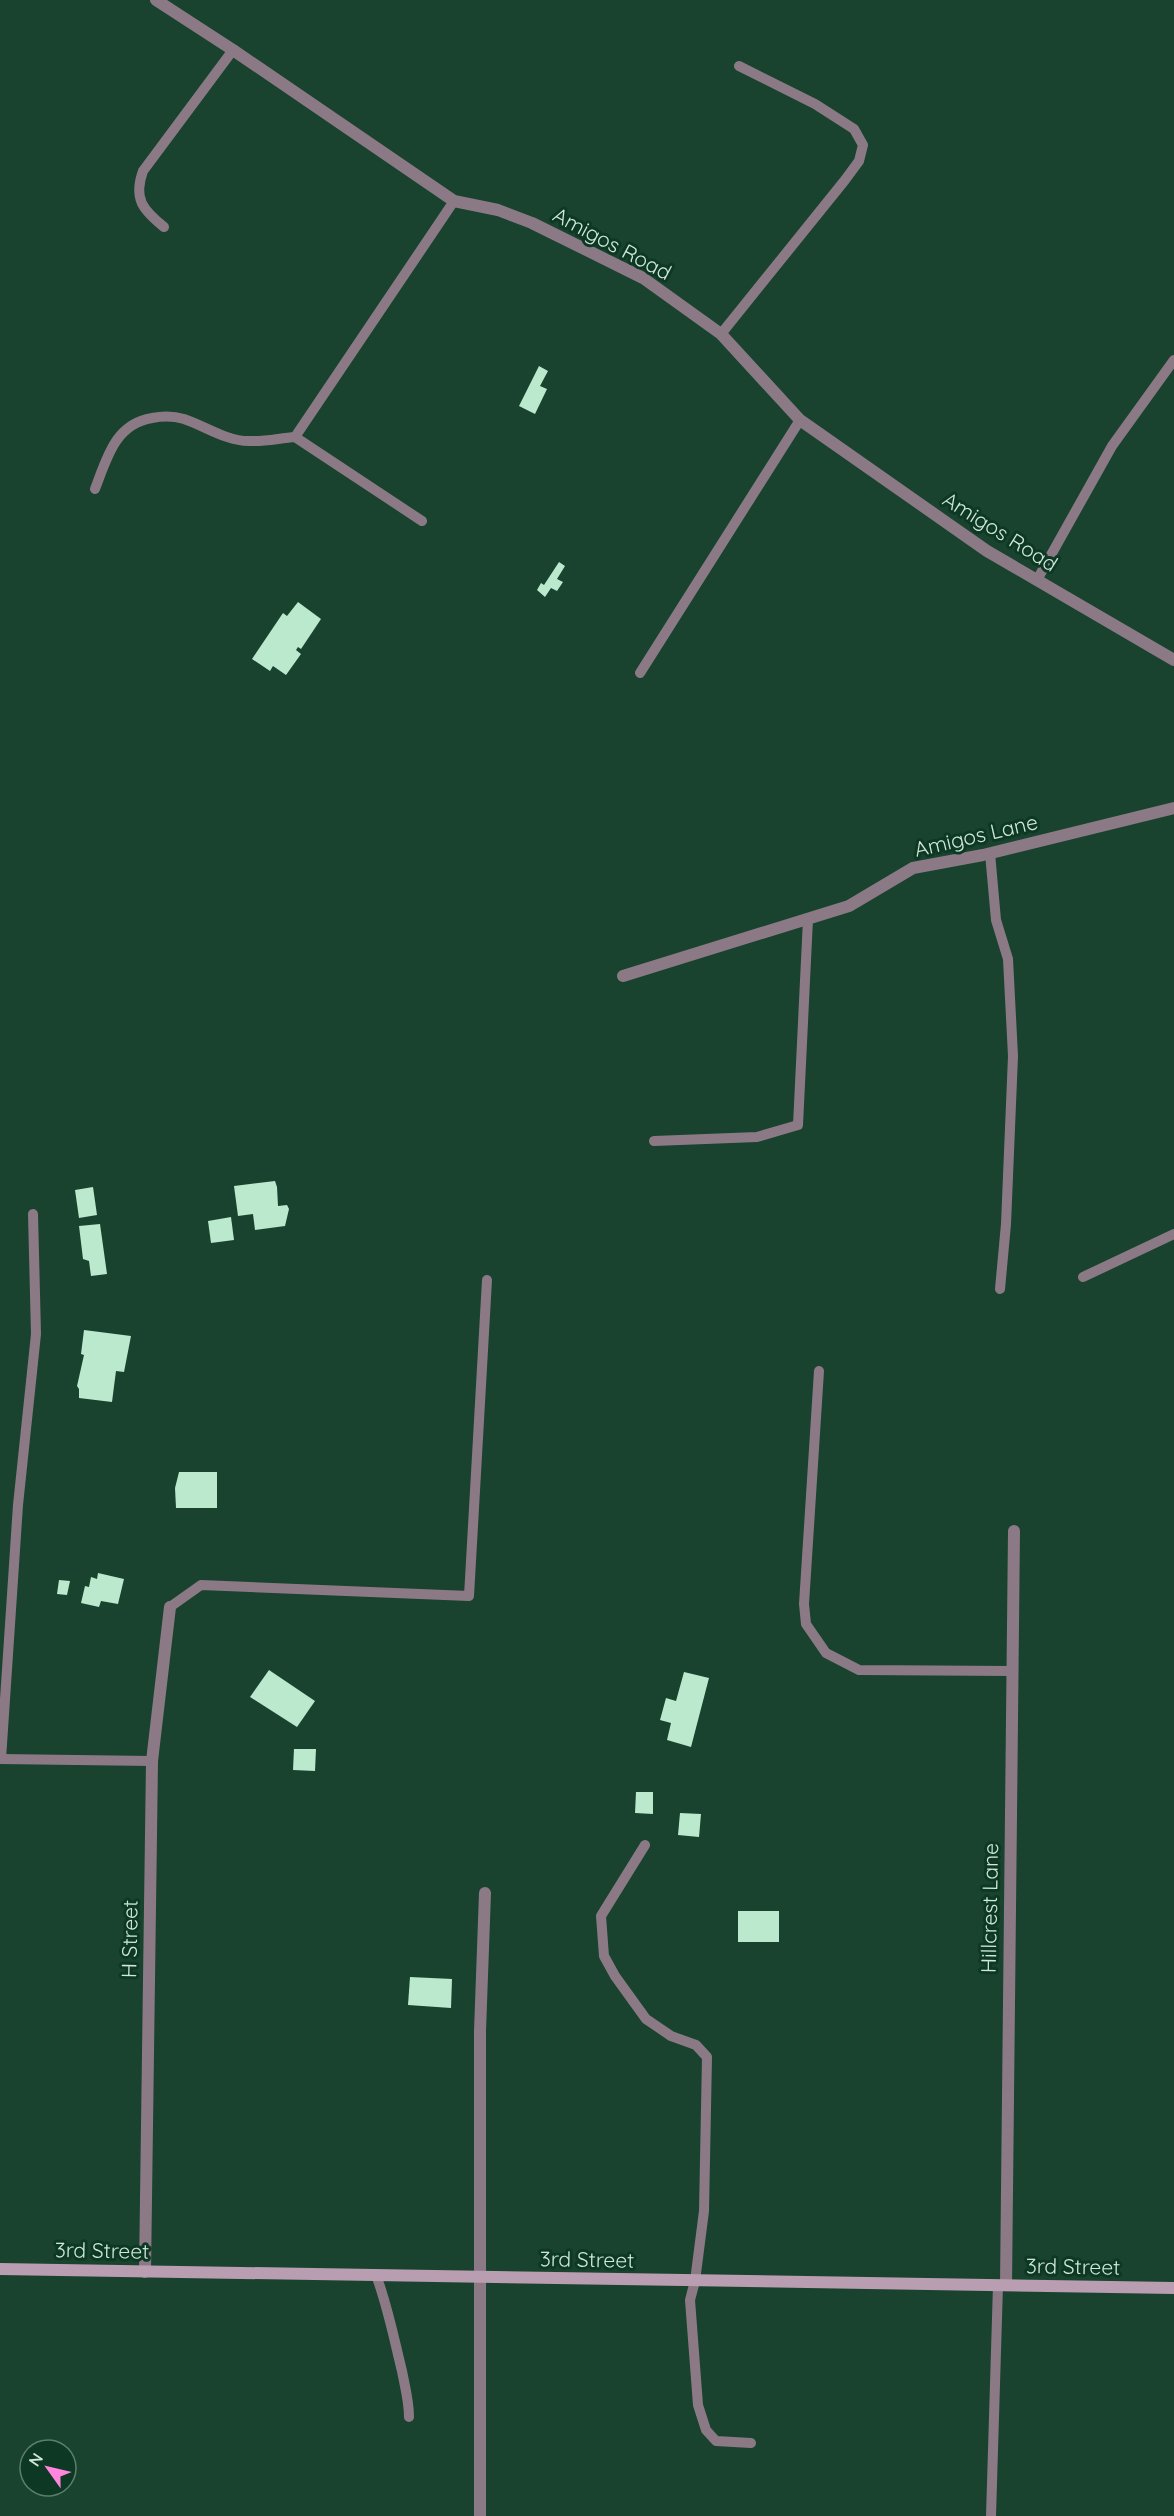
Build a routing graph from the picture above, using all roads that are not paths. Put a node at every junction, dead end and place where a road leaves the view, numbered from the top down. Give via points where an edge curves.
1 (156, 0) edge
2 (233, 50) junction
3 (739, 66) dead end
4 (454, 201) junction
5 (164, 227) dead end
6 (721, 334) junction
7 (1174, 360) edge
8 (800, 420) junction
9 (295, 437) junction
10 (95, 489) dead end
11 (422, 521) dead end
12 (1037, 580) junction
13 (1174, 660) edge
14 (640, 673) dead end
15 (1174, 808) edge
16 (990, 853) junction
17 (808, 919) junction
18 (623, 976) dead end
19 (654, 1141) dead end
20 (33, 1214) dead end
21 (1174, 1234) edge
22 (1083, 1277) dead end
23 (487, 1280) dead end
24 (1000, 1289) dead end
25 (819, 1371) dead end
26 (1014, 1531) dead end
27 (170, 1607) joint
28 (1011, 1671) junction
29 (1, 1759) edge
30 (152, 1761) junction
31 (645, 1845) dead end
32 (485, 1893) dead end
33 (0, 2269) edge
34 (145, 2272) junction
35 (376, 2276) junction
36 (480, 2277) junction
37 (695, 2281) junction
38 (1002, 2286) junction
39 (1174, 2288) edge
40 (409, 2417) dead end
41 (751, 2443) dead end
42 (480, 2516) edge
43 (991, 2516) edge

1 - 2 street, Amigos Road
2 - 4 street, Amigos Road
2 - 5 lane via 143,171 138,186 140,202
3 - 6 lane via 825,110 854,129 863,145 859,161 845,180
4 - 6 street, Amigos Road via 498,210 532,223 623,268
4 - 9 lane
6 - 8 street, Amigos Road
7 - 12 lane via 1112,446
8 - 12 street, Amigos Road via 987,551
8 - 14 lane
9 - 10 lane via 248,441 181,418 141,420 124,430 111,447
9 - 11 lane
12 - 13 street, Amigos Road
15 - 16 street, Amigos Lane
16 - 17 street, Amigos Lane via 914,868 849,906
16 - 24 lane via 996,920 1008,959 1013,1056
17 - 18 street, Amigos Lane
17 - 19 lane via 798,1125 757,1137
20 - 29 lane via 36,1334 18,1505
21 - 22 lane
23 - 27 lane via 469,1596 201,1585
25 - 28 lane via 804,1604 806,1624 826,1653 859,1670
26 - 28 street, Hillcrest Lane
27 - 30 street, H Street
28 - 38 street, Hillcrest Lane
29 - 30 lane
30 - 34 street, H Street
31 - 37 lane via 601,1916 604,1956 645,2019 671,2036 696,2045 707,2058 704,2211
32 - 36 street via 480,2031
33 - 34 main road, 3rd Street
34 - 35 main road, 3rd Street
35 - 36 main road, 3rd Street
35 - 40 lane via 397,2348
36 - 37 main road, 3rd Street
36 - 42 street
37 - 38 main road, 3rd Street
37 - 41 lane via 690,2300 698,2405 706,2430 716,2441
38 - 39 main road, 3rd Street
38 - 43 lane

